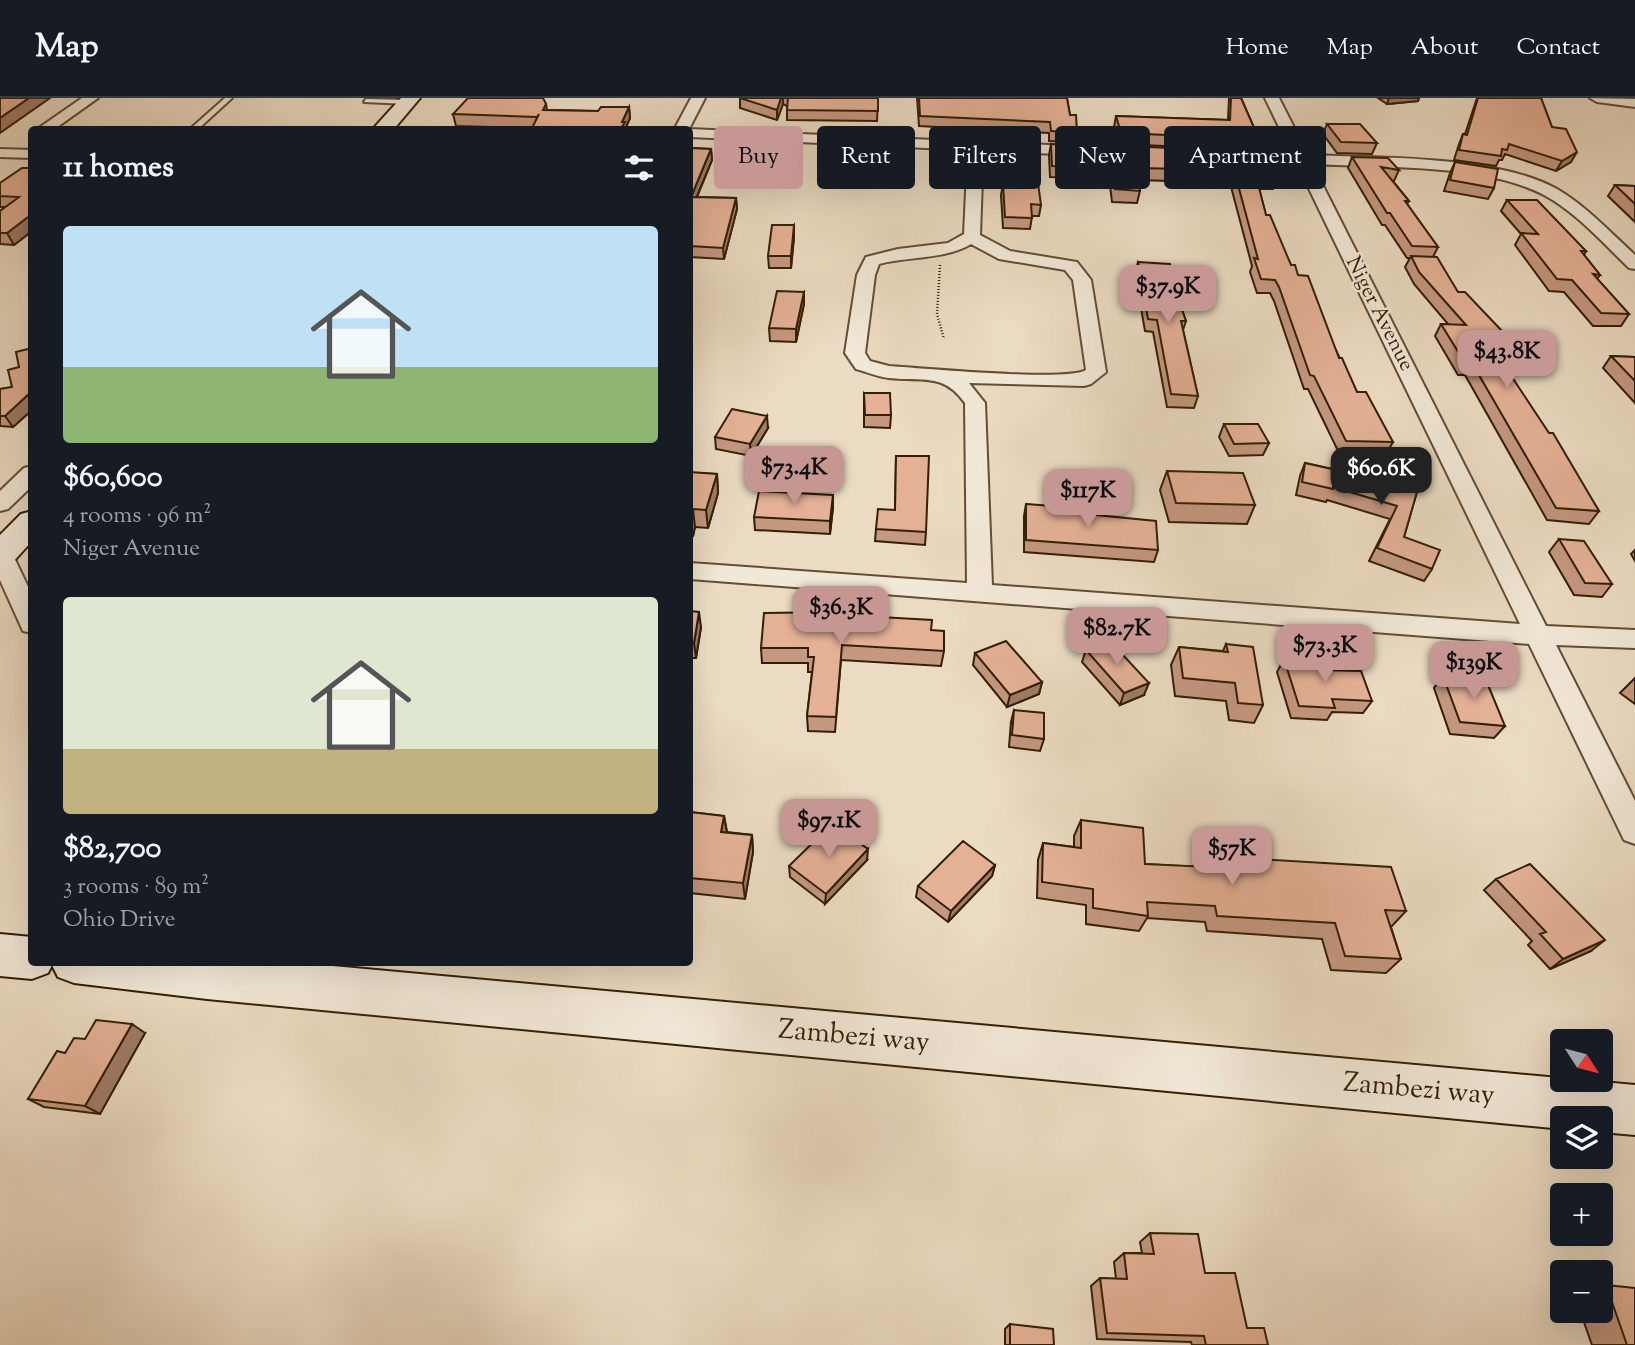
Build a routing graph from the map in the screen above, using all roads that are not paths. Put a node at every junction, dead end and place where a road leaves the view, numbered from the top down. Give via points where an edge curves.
1 (91, 98) edge
2 (229, 98) edge
3 (698, 98) edge
4 (1272, 98) edge
5 (1597, 98) edge
6 (368, 99) edge
7 (409, 100) edge
8 (1635, 103) edge
9 (358, 110) dead end
10 (49, 126) edge
11 (197, 126) edge
12 (386, 126) edge
13 (683, 126) edge
14 (1285, 126) edge
15 (693, 133) edge
16 (28, 139) edge
17 (929, 145) edge
18 (1041, 149) edge
19 (3, 153) edge
20 (1164, 153) edge
21 (28, 155) edge
22 (1326, 160) edge
23 (974, 189) edge
24 (1316, 189) edge
25 (972, 236) junction
26 (1635, 264) edge
27 (946, 374) junction
28 (994, 377) junction
29 (975, 403) junction
30 (28, 477) edge
31 (0, 504) edge
32 (28, 525) edge
33 (1, 553) edge
34 (693, 571) edge
35 (980, 591) junction
36 (28, 615) edge
37 (1539, 635) junction
38 (1635, 639) edge
39 (1635, 831) edge
40 (0, 955) edge
41 (28, 958) edge
42 (138, 966) edge
43 (203, 970) edge
44 (1635, 1110) edge

1 - 10 street
2 - 11 lane
3 - 13 street
4 - 14 street, Niger Avenue
5 - 8 street
6 - 7 lane
6 - 9 lane
7 - 12 main road
15 - 17 street
16 - 19 street
18 - 20 street
19 - 21 street
22 - 26 street via 1493,172 1522,180 1576,209
23 - 25 street
24 - 37 street, Niger Avenue
25 - 27 street via 952,247 872,261 866,275 855,353 863,365 888,372
25 - 28 street via 982,248 1003,256 1071,266 1082,280 1096,372 1084,380
27 - 28 street
27 - 29 street
28 - 29 street
29 - 35 street
30 - 31 street
32 - 33 main road
33 - 36 street
34 - 35 street
35 - 37 street
37 - 38 street
37 - 39 street, Niger Avenue
40 - 41 main road
42 - 43 main road, Zambezi way
43 - 44 main road, Zambezi way

